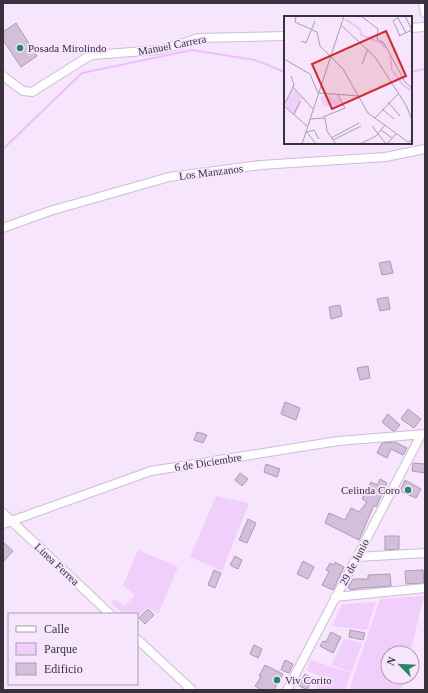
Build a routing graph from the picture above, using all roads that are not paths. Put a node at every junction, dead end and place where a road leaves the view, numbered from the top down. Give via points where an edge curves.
1 (423, 3) edge
2 (425, 13) edge
3 (425, 26) edge
4 (412, 28) edge
5 (284, 36) edge
6 (3, 76) edge
7 (425, 149) edge
8 (3, 228) edge
9 (423, 435) edge
10 (3, 513) edge
11 (11, 521) junction
12 (3, 524) edge
13 (425, 553) edge
14 (357, 557) junction
15 (425, 588) edge
16 (335, 597) junction
17 (109, 613) edge
18 (138, 640) edge
19 (192, 690) edge
20 (287, 690) edge

1 - 2 street
3 - 4 street
5 - 6 street, Manuel Carrera via 198,38 158,50 93,55 32,92 23,91
7 - 8 street, Los Manzanos via 385,157 261,165 169,177 50,211
9 - 11 street, 6 de Diciembre via 338,440 152,471
9 - 14 street, 29 de Junio
10 - 11 street, Linea Ferrea
11 - 12 street, 6 de Diciembre
11 - 17 street, Linea Ferrea
13 - 14 street
14 - 16 street, 29 de Junio
15 - 16 street
16 - 20 street, 29 de Junio
18 - 19 street

